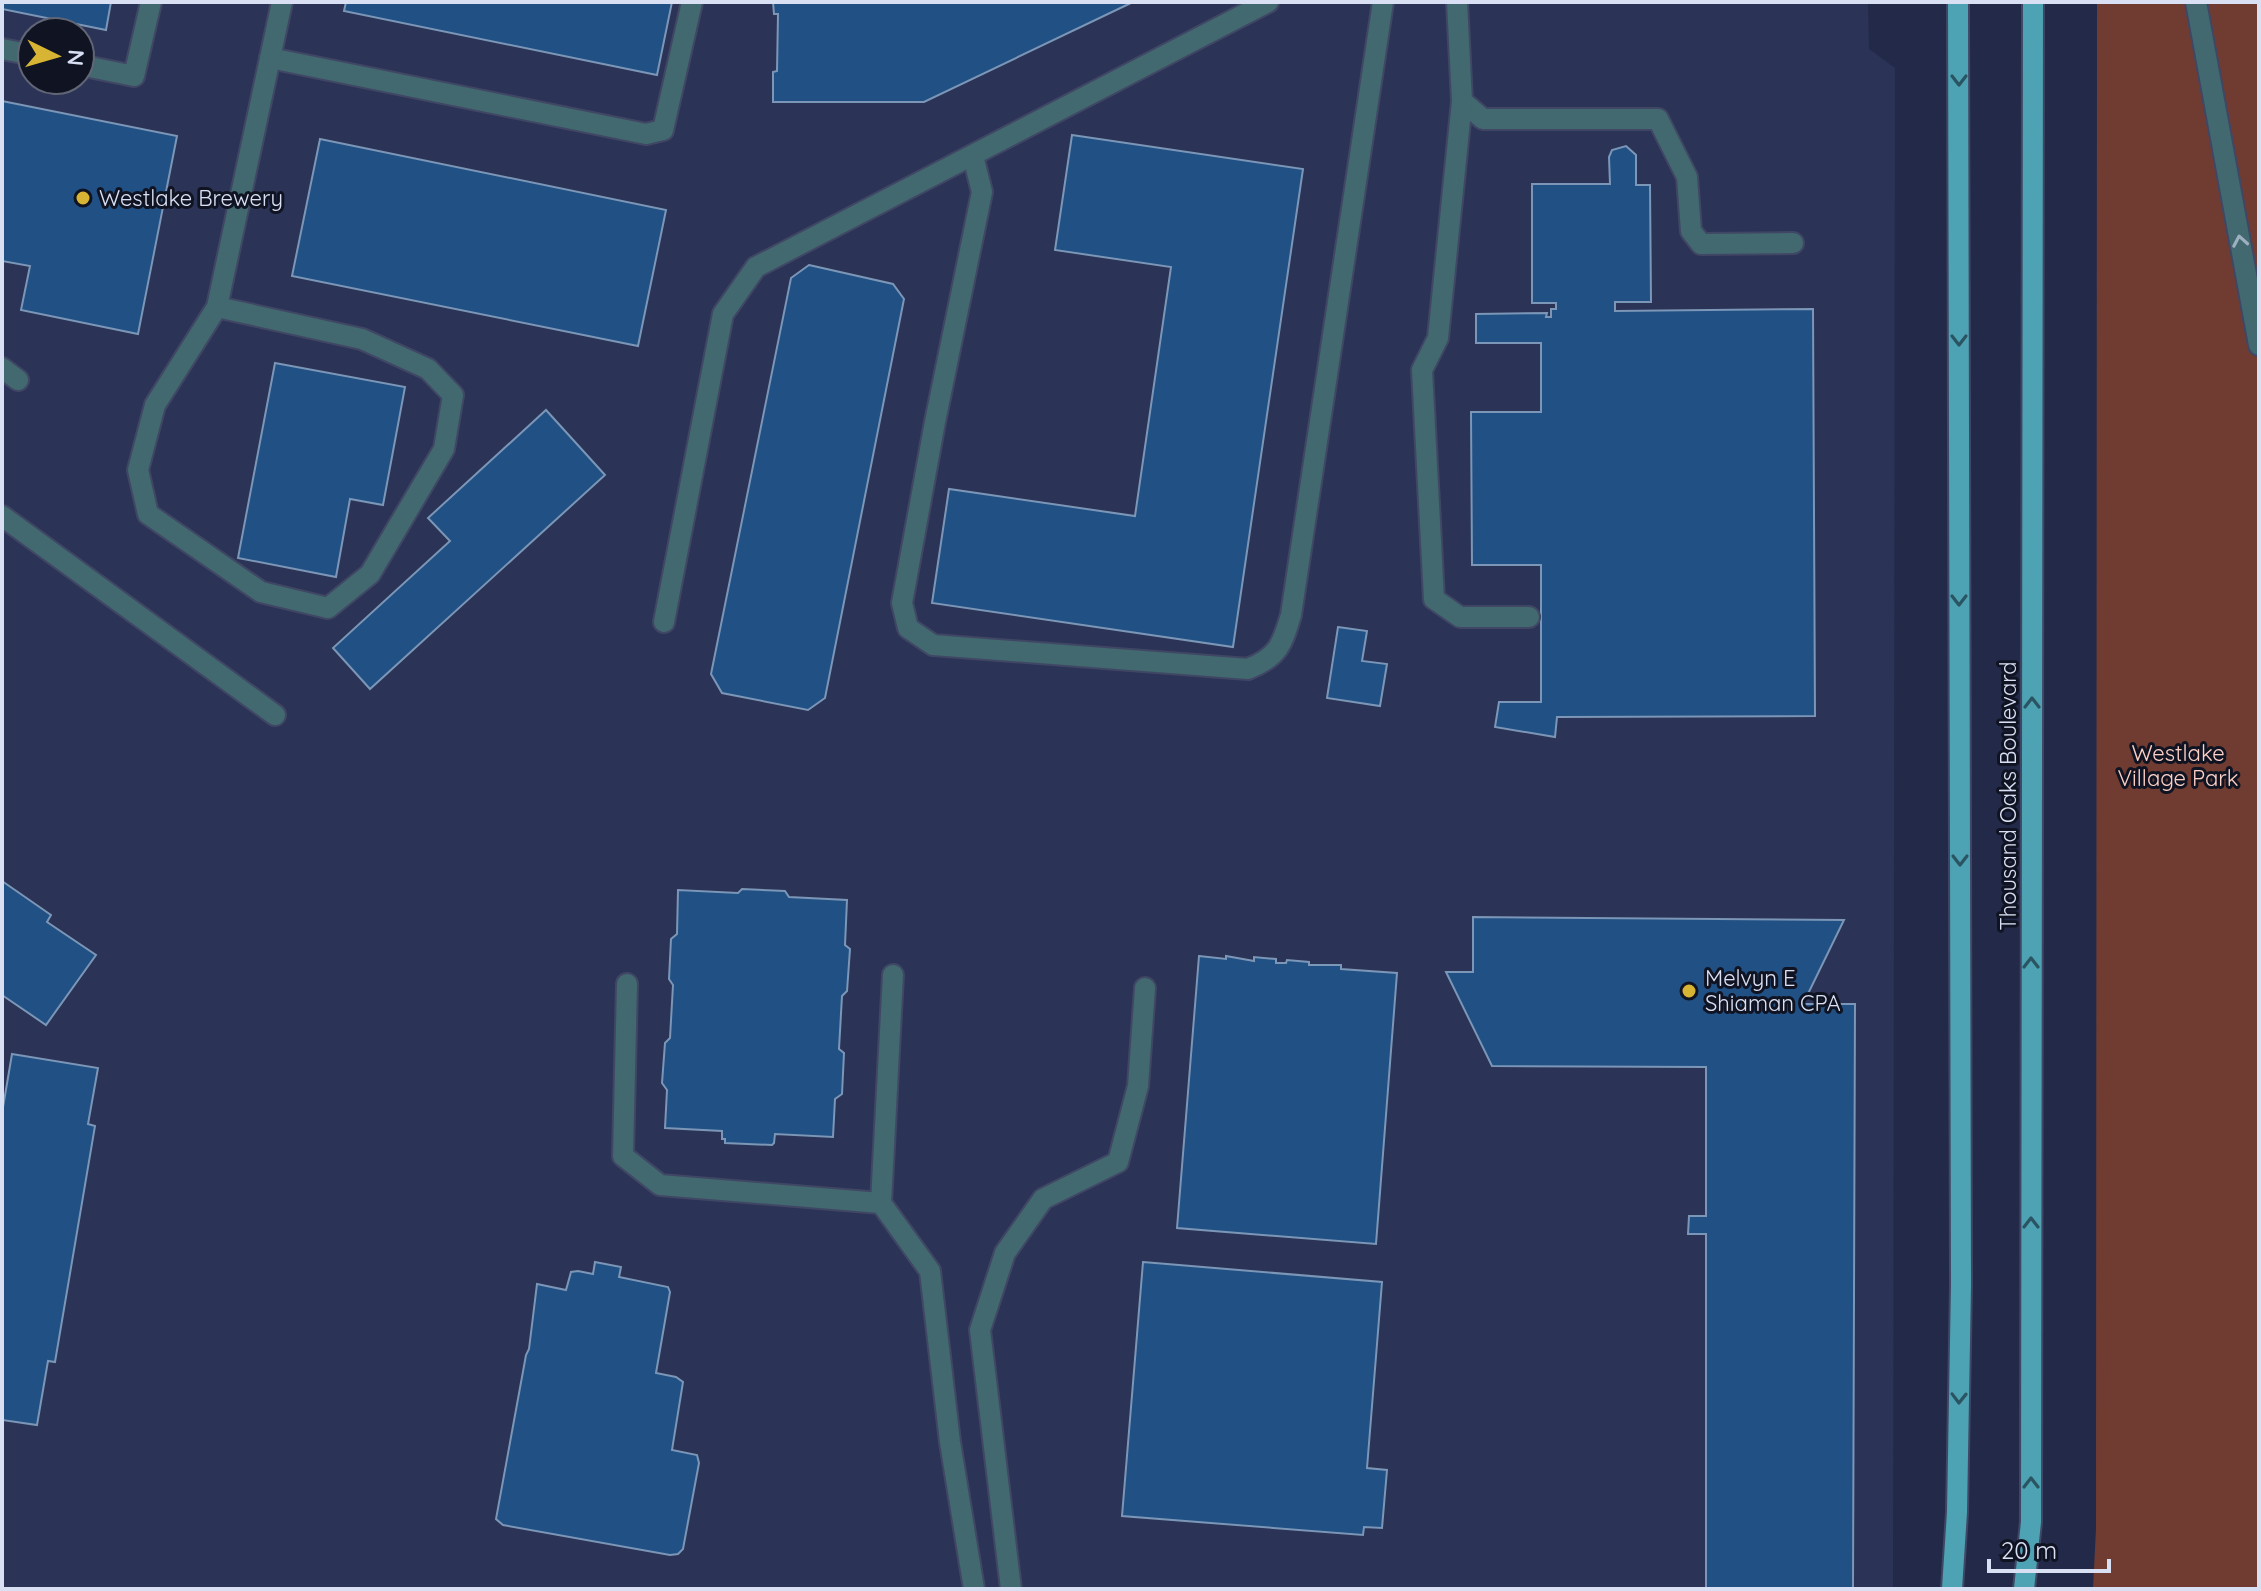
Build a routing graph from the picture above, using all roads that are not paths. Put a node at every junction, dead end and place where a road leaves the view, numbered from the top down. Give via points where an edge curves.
1 (151, 2) edge
2 (282, 2) edge
3 (692, 2) edge
4 (1268, 2) edge
5 (1383, 2) edge
6 (1457, 2) edge
7 (1958, 2) edge
8 (2033, 2) edge
9 (2196, 2) edge
10 (270, 58) junction
11 (96, 68) edge
12 (1462, 101) junction
13 (973, 156) junction
14 (1793, 243) dead end
15 (217, 307) junction
16 (2259, 345) edge
17 (2, 516) edge
18 (1529, 617) dead end
19 (664, 622) dead end
20 (275, 715) dead end
21 (893, 975) dead end
22 (627, 984) dead end
23 (1145, 988) dead end
24 (881, 1203) junction
25 (974, 1589) edge
26 (1011, 1589) edge
27 (1952, 1589) edge
28 (2024, 1589) edge

1 - 11 lane via 134,76
2 - 10 lane
3 - 10 lane via 663,130 646,134
4 - 13 lane
5 - 13 lane via 1291,615 1282,645 1268,661 1248,669 933,645 908,628 902,603 982,192
6 - 12 lane
7 -> 27 main road via 1961,1285
28 -> 8 main road, Thousand Oaks Boulevard via 2031,1522
16 -> 9 lane
10 - 15 lane
12 - 14 lane via 1483,119 1658,119 1687,177 1691,231 1701,244
12 - 18 lane via 1438,338 1422,370 1434,599 1460,617
13 - 19 lane via 756,267 734,296 723,314
15 - 15 lane via 155,405 138,470 148,514 261,592 328,608 370,574 437,461 453,395 428,369 362,339
17 - 20 lane
21 - 24 lane
22 - 24 lane via 623,1156 660,1185
23 - 26 lane via 1138,1086 1118,1162 1043,1199 1005,1253 980,1330
24 - 25 lane via 930,1271

